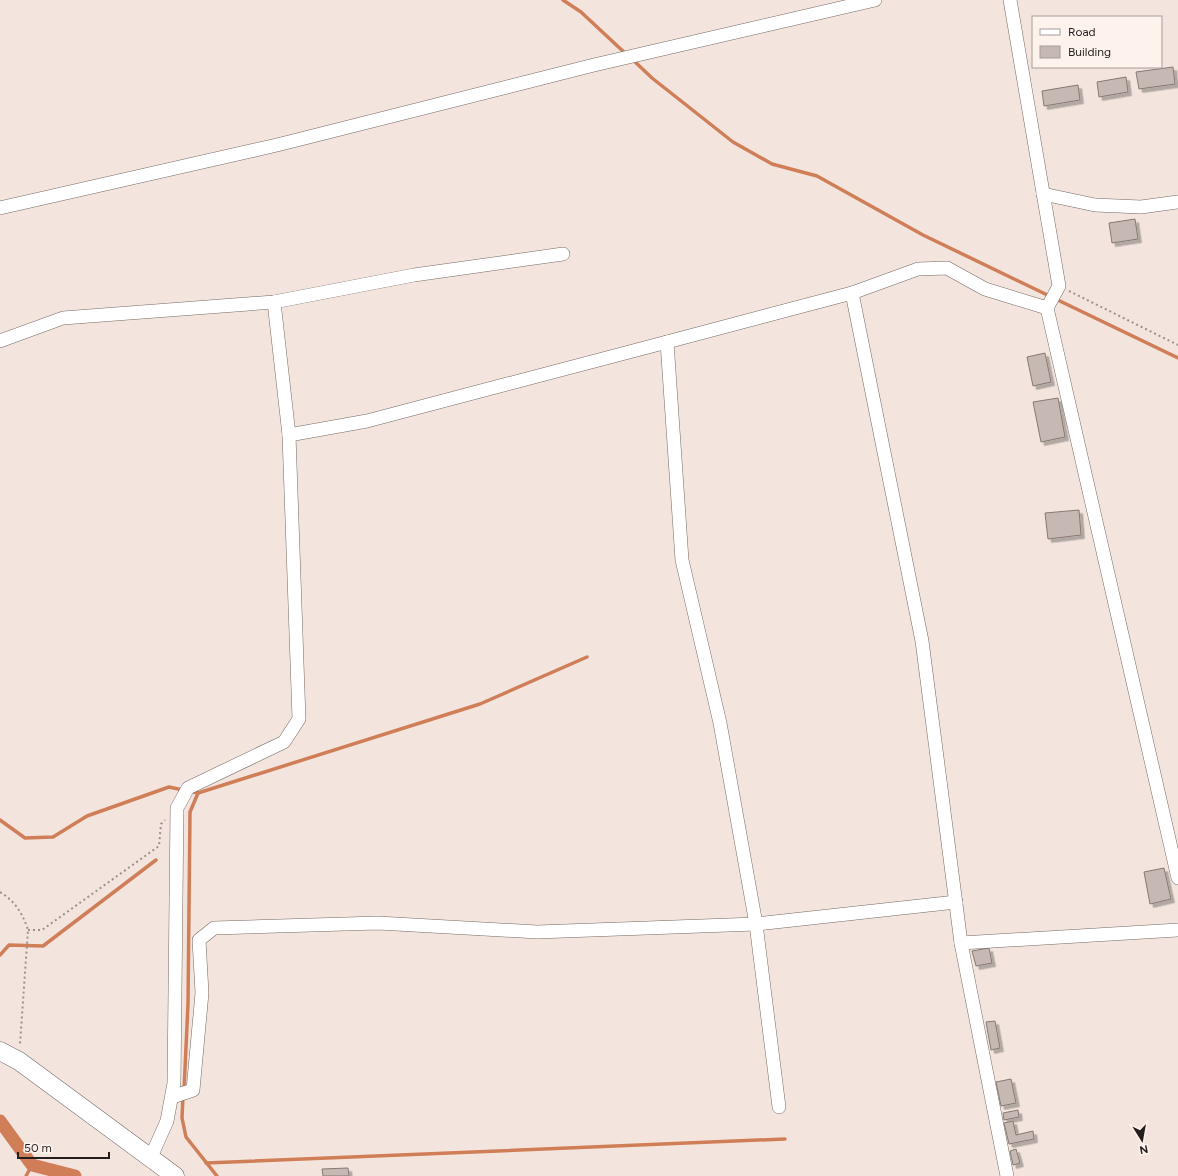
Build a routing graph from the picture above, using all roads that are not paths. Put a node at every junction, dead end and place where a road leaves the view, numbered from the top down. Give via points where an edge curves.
1 (875, 0) edge
2 (1010, 0) edge
3 (1043, 194) junction
4 (1178, 202) edge
5 (0, 208) edge
6 (563, 254) dead end
7 (852, 294) junction
8 (274, 302) junction
9 (1047, 308) junction
10 (0, 341) edge
11 (667, 342) junction
12 (289, 435) junction
13 (1178, 878) edge
14 (956, 902) junction
15 (756, 924) junction
16 (1178, 930) edge
17 (961, 943) junction
18 (0, 1051) edge
19 (172, 1097) junction
20 (779, 1107) dead end
21 (150, 1159) junction
22 (175, 1176) edge
23 (1006, 1176) edge

1 - 5 street via 617,59 277,145
2 - 3 street
3 - 4 street via 1103,205 1141,207
3 - 9 street via 1059,286
6 - 8 street via 414,275
7 - 9 street via 918,269 947,268 984,289
7 - 11 street
7 - 14 street via 922,641
8 - 10 street via 63,318
8 - 12 street
9 - 13 street
11 - 12 street via 367,421
11 - 15 street via 682,560 720,723
12 - 19 street via 299,718 284,742 188,788 177,808
14 - 15 street
14 - 17 street
15 - 19 street via 537,932 378,923 214,928 198,940 202,993 193,1090
15 - 20 street
16 - 17 street
17 - 23 street
18 - 21 street via 19,1061
19 - 21 street via 167,1121
21 - 22 street

